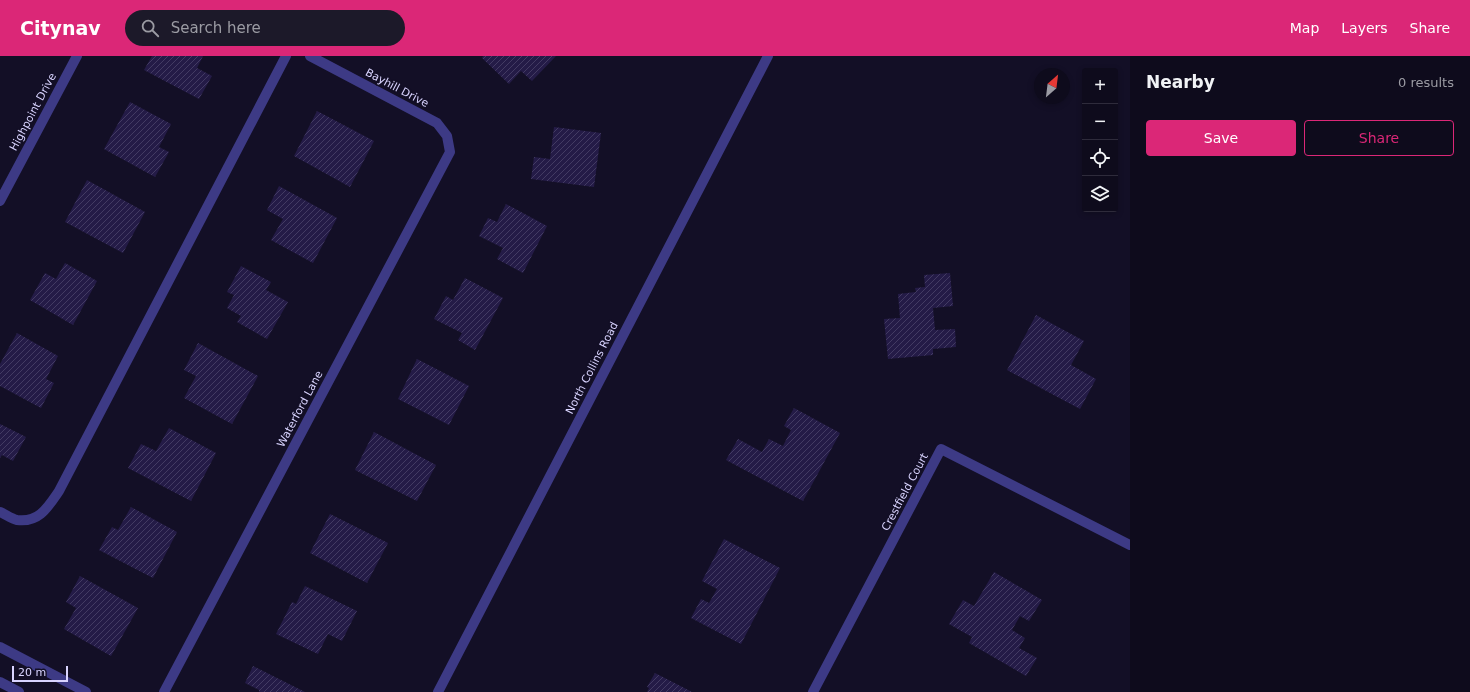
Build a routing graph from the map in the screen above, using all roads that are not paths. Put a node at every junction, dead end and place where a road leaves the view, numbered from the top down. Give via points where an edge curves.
1 (76, 56) edge
2 (286, 56) edge
3 (310, 56) edge
4 (768, 56) edge
5 (447, 136) joint
6 (0, 201) edge
7 (0, 512) edge
8 (1130, 545) edge
9 (0, 646) edge
10 (0, 682) edge
11 (20, 692) edge
12 (86, 692) edge
13 (164, 692) edge
14 (438, 692) edge
15 (813, 692) edge

1 - 6 street, Highpoint Drive
2 - 7 street via 46,511 31,519 17,520
3 - 5 street, Bayhill Drive via 437,123
4 - 14 street, North Collins Road
5 - 13 street, Waterford Lane via 450,152
8 - 15 street, Crestfield Court via 941,449
9 - 12 street
10 - 11 street

